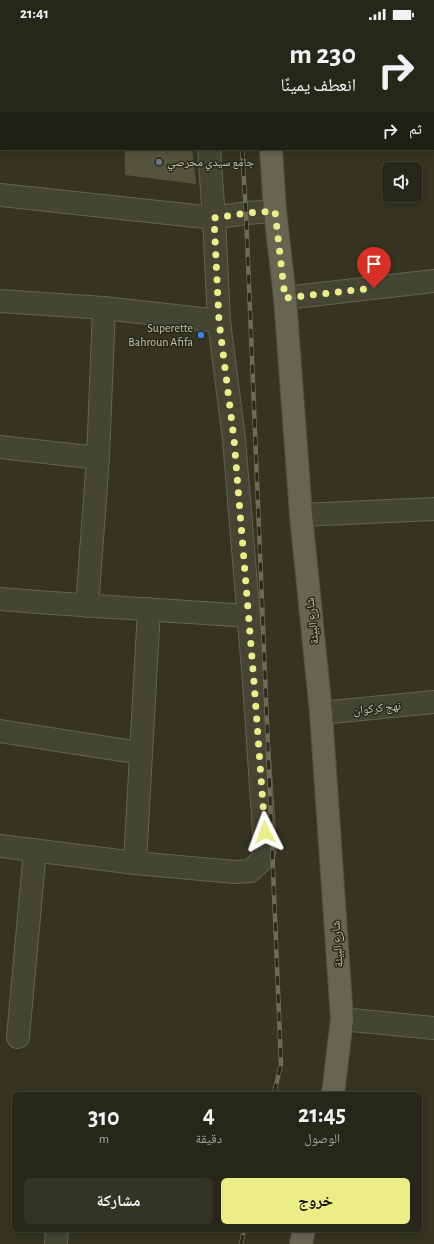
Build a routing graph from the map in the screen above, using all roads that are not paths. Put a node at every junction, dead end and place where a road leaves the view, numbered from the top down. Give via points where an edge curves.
1 (209, 150) edge
2 (271, 150) edge
3 (0, 195) edge
4 (275, 211) junction
5 (214, 218) junction
6 (434, 282) edge
7 (285, 298) junction
8 (0, 301) edge
9 (104, 308) junction
10 (219, 321) junction
11 (0, 447) edge
12 (98, 458) junction
13 (434, 509) edge
14 (301, 515) junction
15 (0, 599) edge
16 (87, 606) junction
17 (149, 609) junction
18 (249, 616) junction
19 (434, 702) edge
20 (321, 713) junction
21 (0, 731) edge
22 (141, 753) junction
23 (0, 846) edge
24 (35, 850) junction
25 (135, 863) junction
26 (342, 1019) junction
27 (434, 1028) edge
28 (18, 1037) dead end
29 (333, 1092) edge
30 (57, 1232) edge
31 (304, 1232) edge
32 (56, 1244) edge
33 (301, 1244) edge

1 - 5 street
2 - 4 main road, شارع البيئة
3 - 5 street
4 - 5 street
4 - 7 main road, شارع البيئة
5 - 10 street
6 - 7 street
7 - 14 main road, شارع البيئة
8 - 9 street
9 - 10 street
9 - 12 street
10 - 18 street via 234,439
11 - 12 street
12 - 16 street
13 - 14 street
14 - 20 main road, شارع البيئة
15 - 16 street
16 - 17 street
17 - 18 street
17 - 22 street
18 - 25 street via 263,804 263,858 250,871 235,872
19 - 20 street, نهج كركوان
20 - 26 main road, شارع البيئة
21 - 22 street
22 - 25 street
23 - 24 street
24 - 25 street
24 - 28 street
26 - 27 street
26 - 29 main road, شارع البيئة
30 - 32 street
31 - 33 main road

